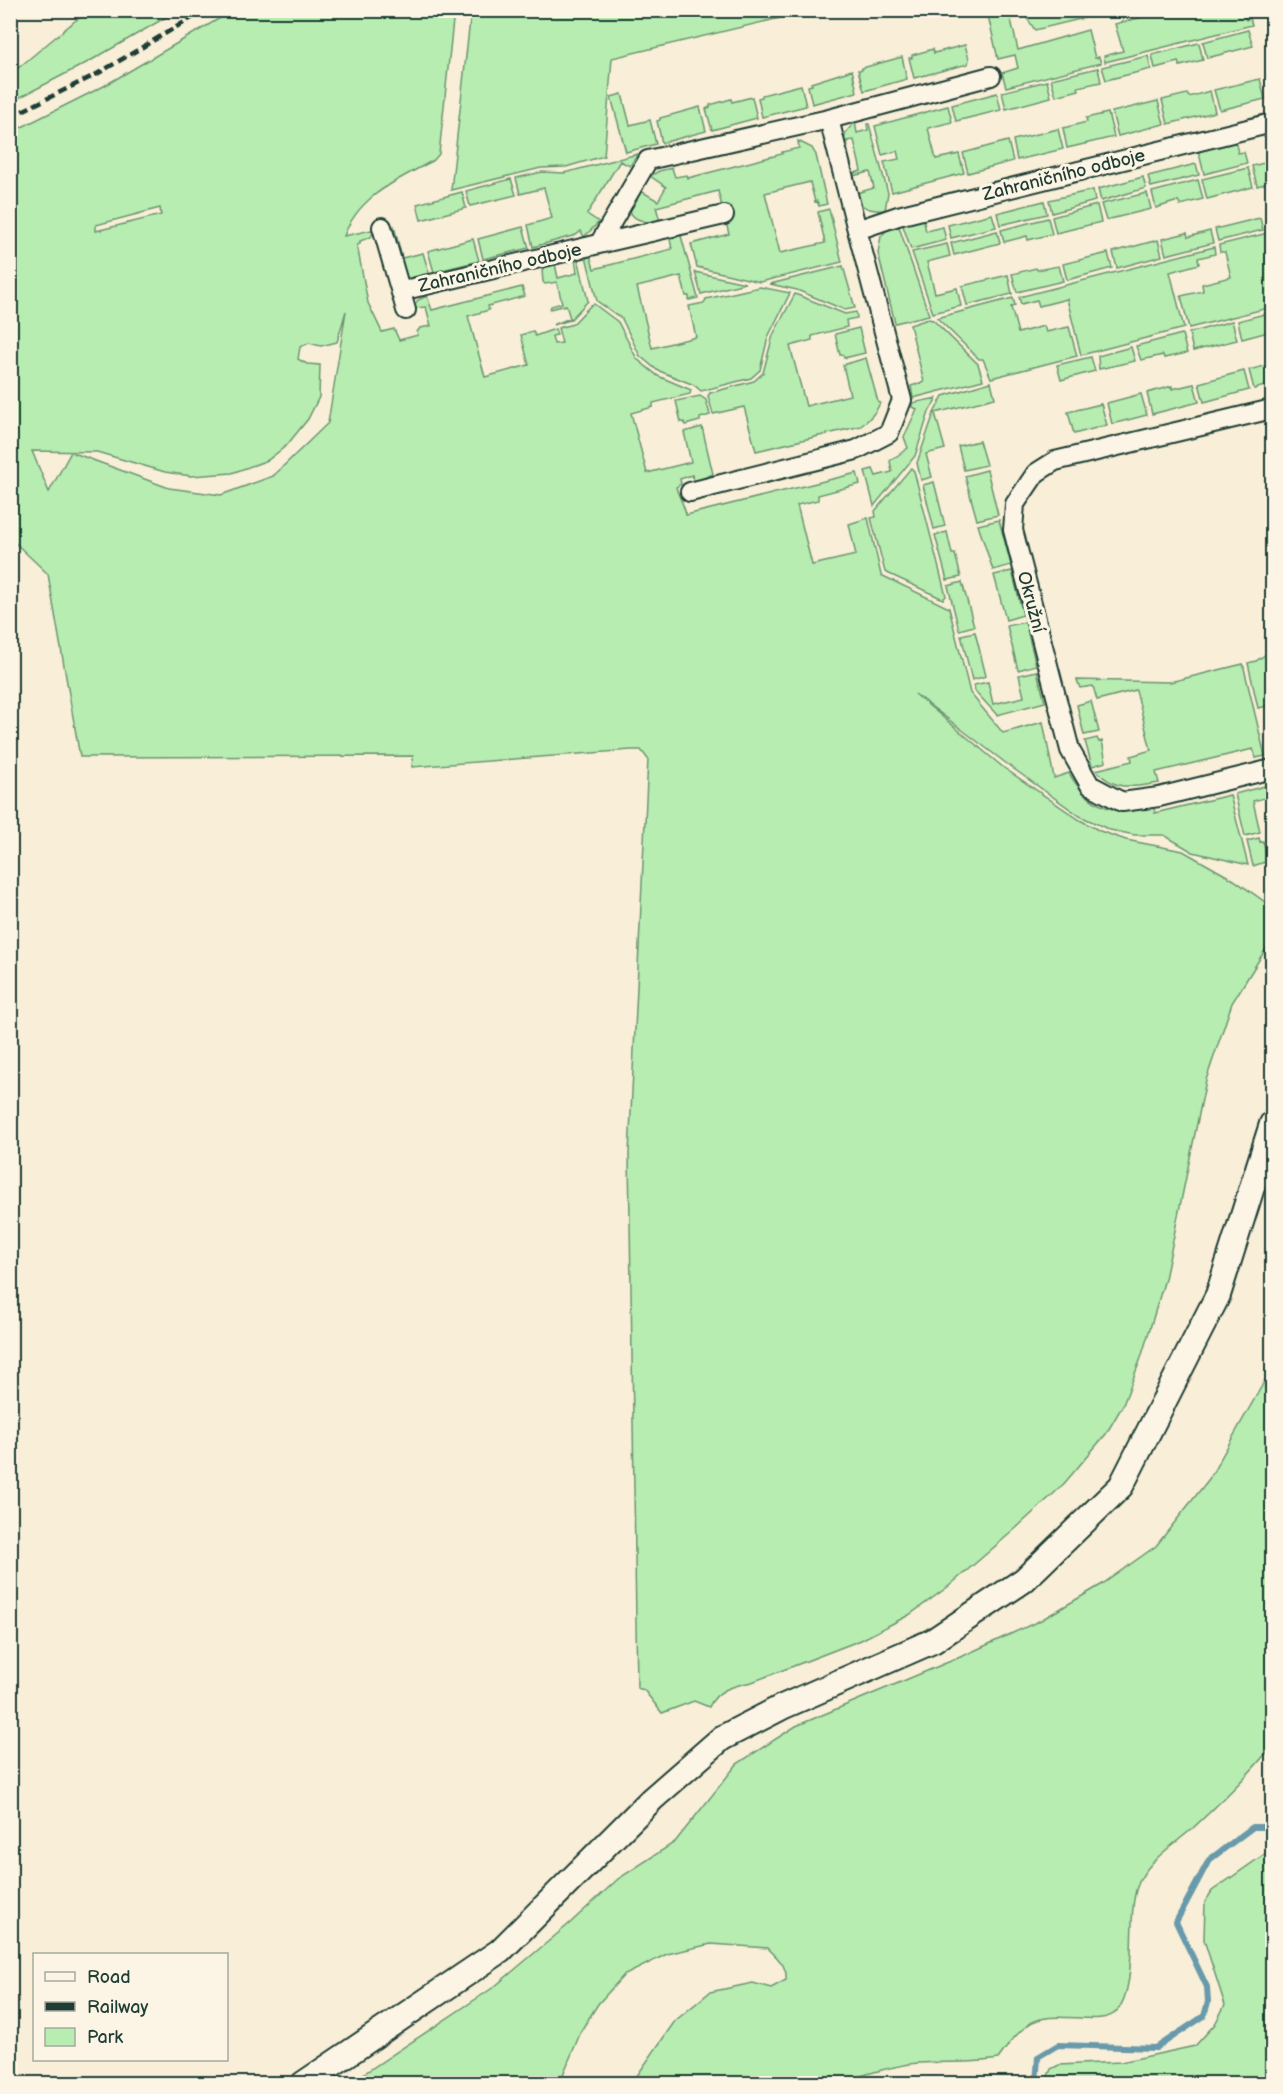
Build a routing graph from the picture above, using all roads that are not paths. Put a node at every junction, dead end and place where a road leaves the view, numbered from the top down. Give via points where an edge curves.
1 (991, 76) dead end
2 (829, 120) junction
3 (1272, 123) edge
4 (724, 215) dead end
5 (382, 227) dead end
6 (857, 230) junction
7 (599, 244) junction
8 (401, 291) junction
9 (406, 310) dead end
10 (1272, 409) edge
11 (690, 492) dead end
12 (1272, 769) edge
13 (1272, 1124) edge
14 (303, 2084) edge

1 - 2 street, Zahraničního odboje
2 - 6 street
2 - 7 street, Zahraničního odboje via 648,160
3 - 6 street, Zahraničního odboje via 898,216
4 - 7 street, Zahraničního odboje
5 - 8 street
6 - 11 street via 902,400 889,433 856,450
7 - 8 street, Zahraničního odboje
8 - 9 street
10 - 12 street, Okružní via 1055,461 1035,473 1016,504 1012,530 1070,750 1090,785 1122,802 1159,797
13 - 14 main road via 1218,1295 1121,1486 1024,1580 933,1641 782,1707 722,1738 652,1799 500,1951

